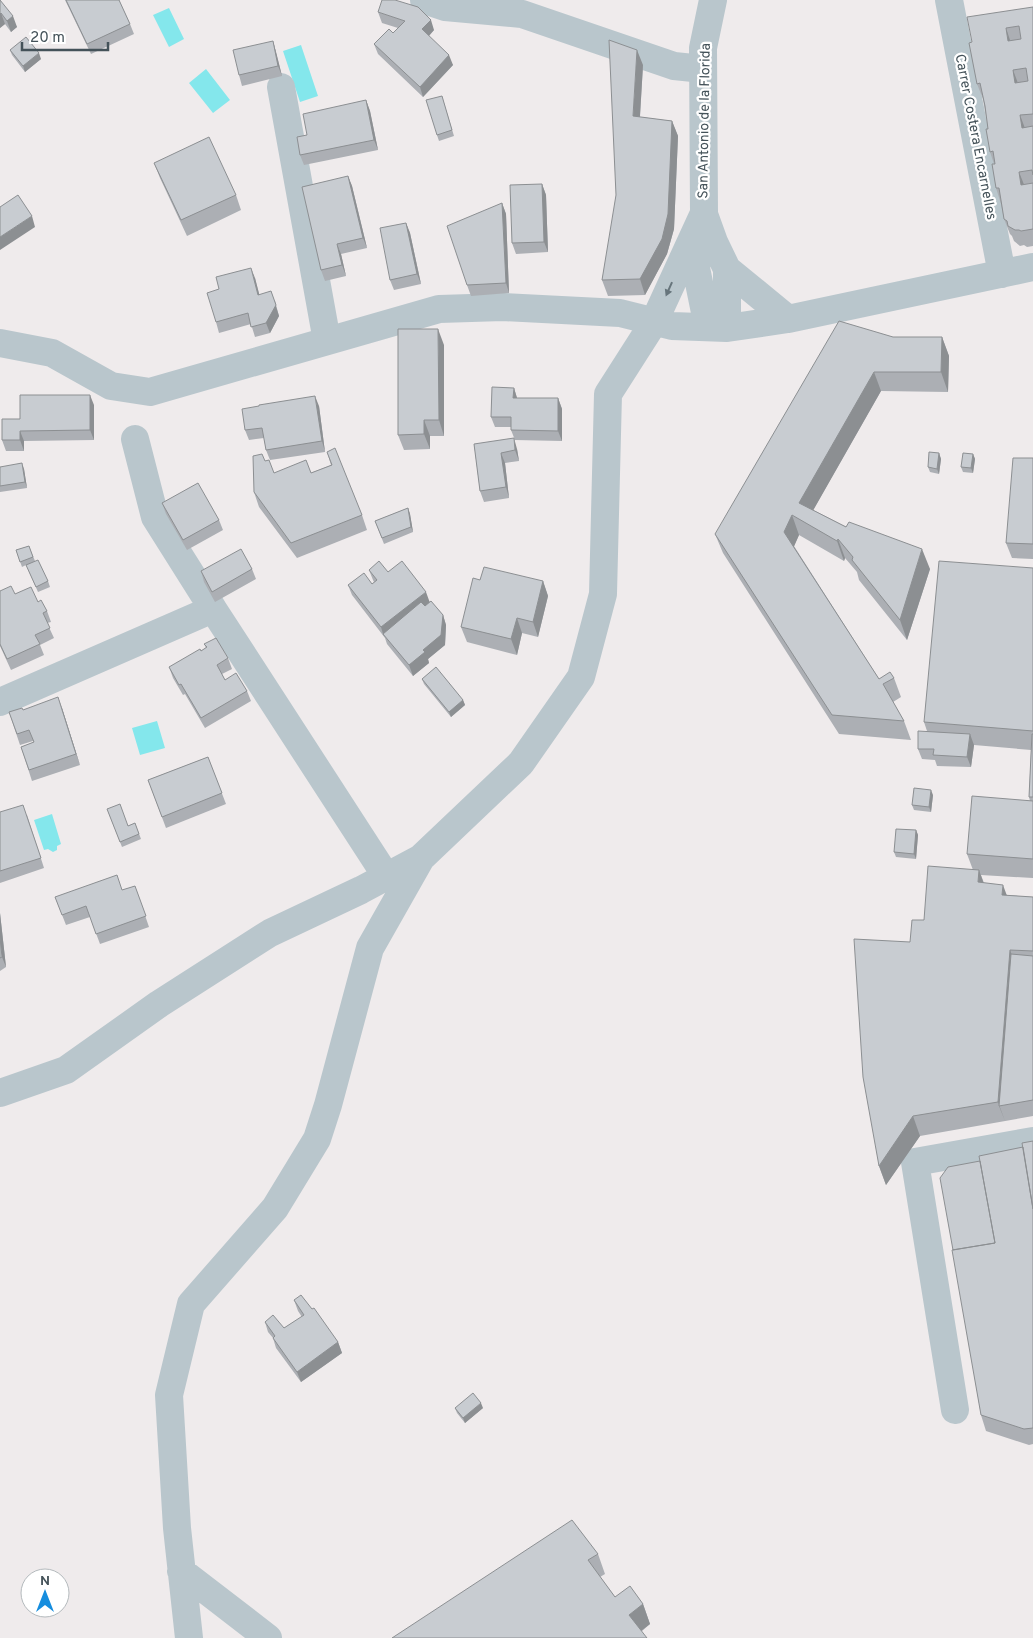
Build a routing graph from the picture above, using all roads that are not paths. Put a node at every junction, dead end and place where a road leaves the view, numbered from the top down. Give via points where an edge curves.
1 (424, 0) edge
2 (713, 0) edge
3 (949, 0) edge
4 (703, 69) junction
5 (280, 87) dead end
6 (704, 213) junction
7 (1033, 267) edge
8 (727, 269) junction
9 (1002, 274) junction
10 (788, 319) junction
11 (654, 322) junction
12 (717, 327) junction
13 (327, 341) junction
14 (0, 343) edge
15 (135, 439) dead end
16 (213, 609) junction
17 (0, 702) edge
18 (421, 858) junction
19 (386, 876) junction
20 (0, 1092) edge
21 (1033, 1141) edge
22 (955, 1410) dead end
23 (181, 1571) junction
24 (189, 1638) edge
25 (268, 1638) edge

1 - 4 street via 445,7 522,14 674,66
2 - 4 street, San Antonio de la Florida via 703,48
3 - 9 street, Carrer Costera Encarnelles
4 - 6 street, San Antonio de la Florida
5 - 13 street
6 - 8 street
6 -> 11 street
6 - 12 street via 696,268
7 - 9 street
8 - 10 street
8 - 12 street
9 - 10 street
10 - 12 street
11 - 12 street via 672,326
11 - 13 street via 620,313 439,309
11 - 18 street via 608,394 603,594 582,677 521,763
13 - 14 street via 150,392 111,386 52,353
15 - 16 street via 155,517
16 - 17 street
16 - 19 street
18 - 19 street
18 - 23 street via 370,948 317,1140 275,1208 191,1304 168,1395
19 - 20 street via 270,933 66,1070
21 - 22 street via 915,1162
23 - 24 street
23 - 25 street

